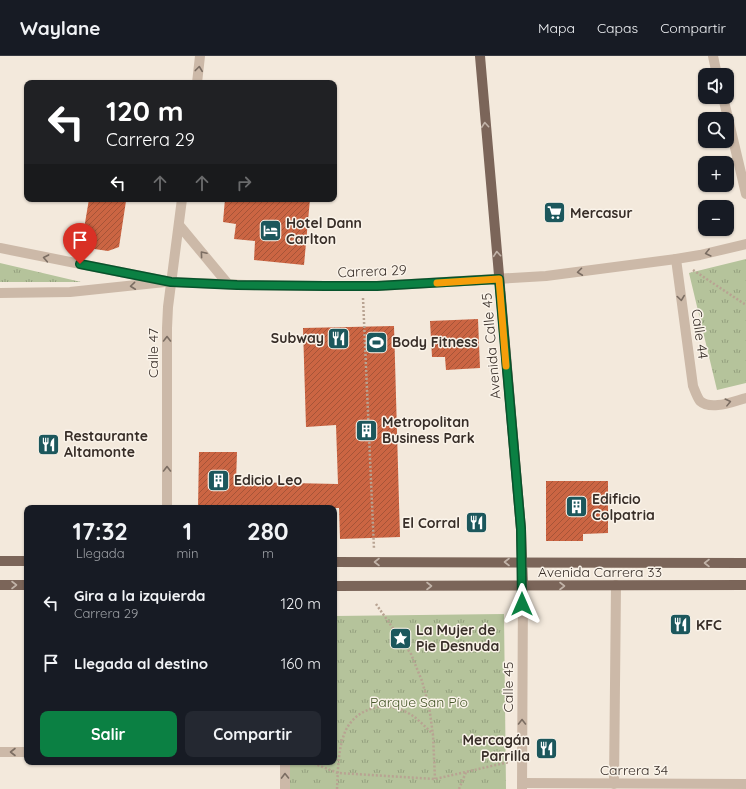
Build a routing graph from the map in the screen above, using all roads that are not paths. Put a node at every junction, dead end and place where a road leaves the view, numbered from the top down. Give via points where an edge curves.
1 (200, 56) edge
2 (480, 56) edge
3 (713, 56) edge
4 (716, 68) edge
5 (197, 80) edge
6 (725, 104) edge
7 (746, 194) edge
8 (182, 202) edge
9 (179, 225) junction
10 (746, 244) edge
11 (0, 248) edge
12 (676, 259) junction
13 (499, 279) junction
14 (171, 282) junction
15 (228, 284) junction
16 (0, 293) edge
17 (746, 398) edge
18 (167, 505) edge
19 (0, 561) edge
20 (24, 561) edge
21 (337, 562) edge
22 (522, 562) junction
23 (746, 563) edge
24 (0, 585) edge
25 (24, 585) edge
26 (746, 585) edge
27 (337, 586) edge
28 (523, 586) junction
29 (616, 586) junction
30 (0, 752) edge
31 (24, 752) edge
32 (285, 765) edge
33 (614, 784) junction
34 (746, 784) edge
35 (522, 786) edge
36 (285, 789) edge

5 -> 1 street
13 -> 2 main road, Avenida Calle 45
3 - 4 street
6 - 7 street
8 - 9 street, Calle 47
9 - 14 street, Calle 47
15 -> 9 street
10 -> 12 street, Carrera 29
14 -> 11 street, Carrera 29
12 -> 13 street, Carrera 29 via 546,276
12 -> 17 street, Calle 44 via 693,386 700,401 717,405
13 - 15 street, Carrera 29 via 363,286
13 - 22 main road, Avenida Calle 45
14 - 15 street, Carrera 29
14 -> 16 street via 70,292
18 -> 14 street, Calle 47 via 167,328
19 - 20 main road
22 -> 21 main road, Avenida Carrera 33
23 -> 22 main road, Avenida Carrera 33
22 - 28 main road, Avenida Calle 45
24 -> 25 main road
26 - 29 main road, Avenida Carrera 33
27 -> 28 main road, Avenida Carrera 33
28 -> 29 main road, Avenida Carrera 33
35 -> 28 street, Calle 45
29 - 33 street
31 -> 30 street
36 -> 32 street
33 - 34 street, Carrera 34
33 - 35 street, Carrera 34

